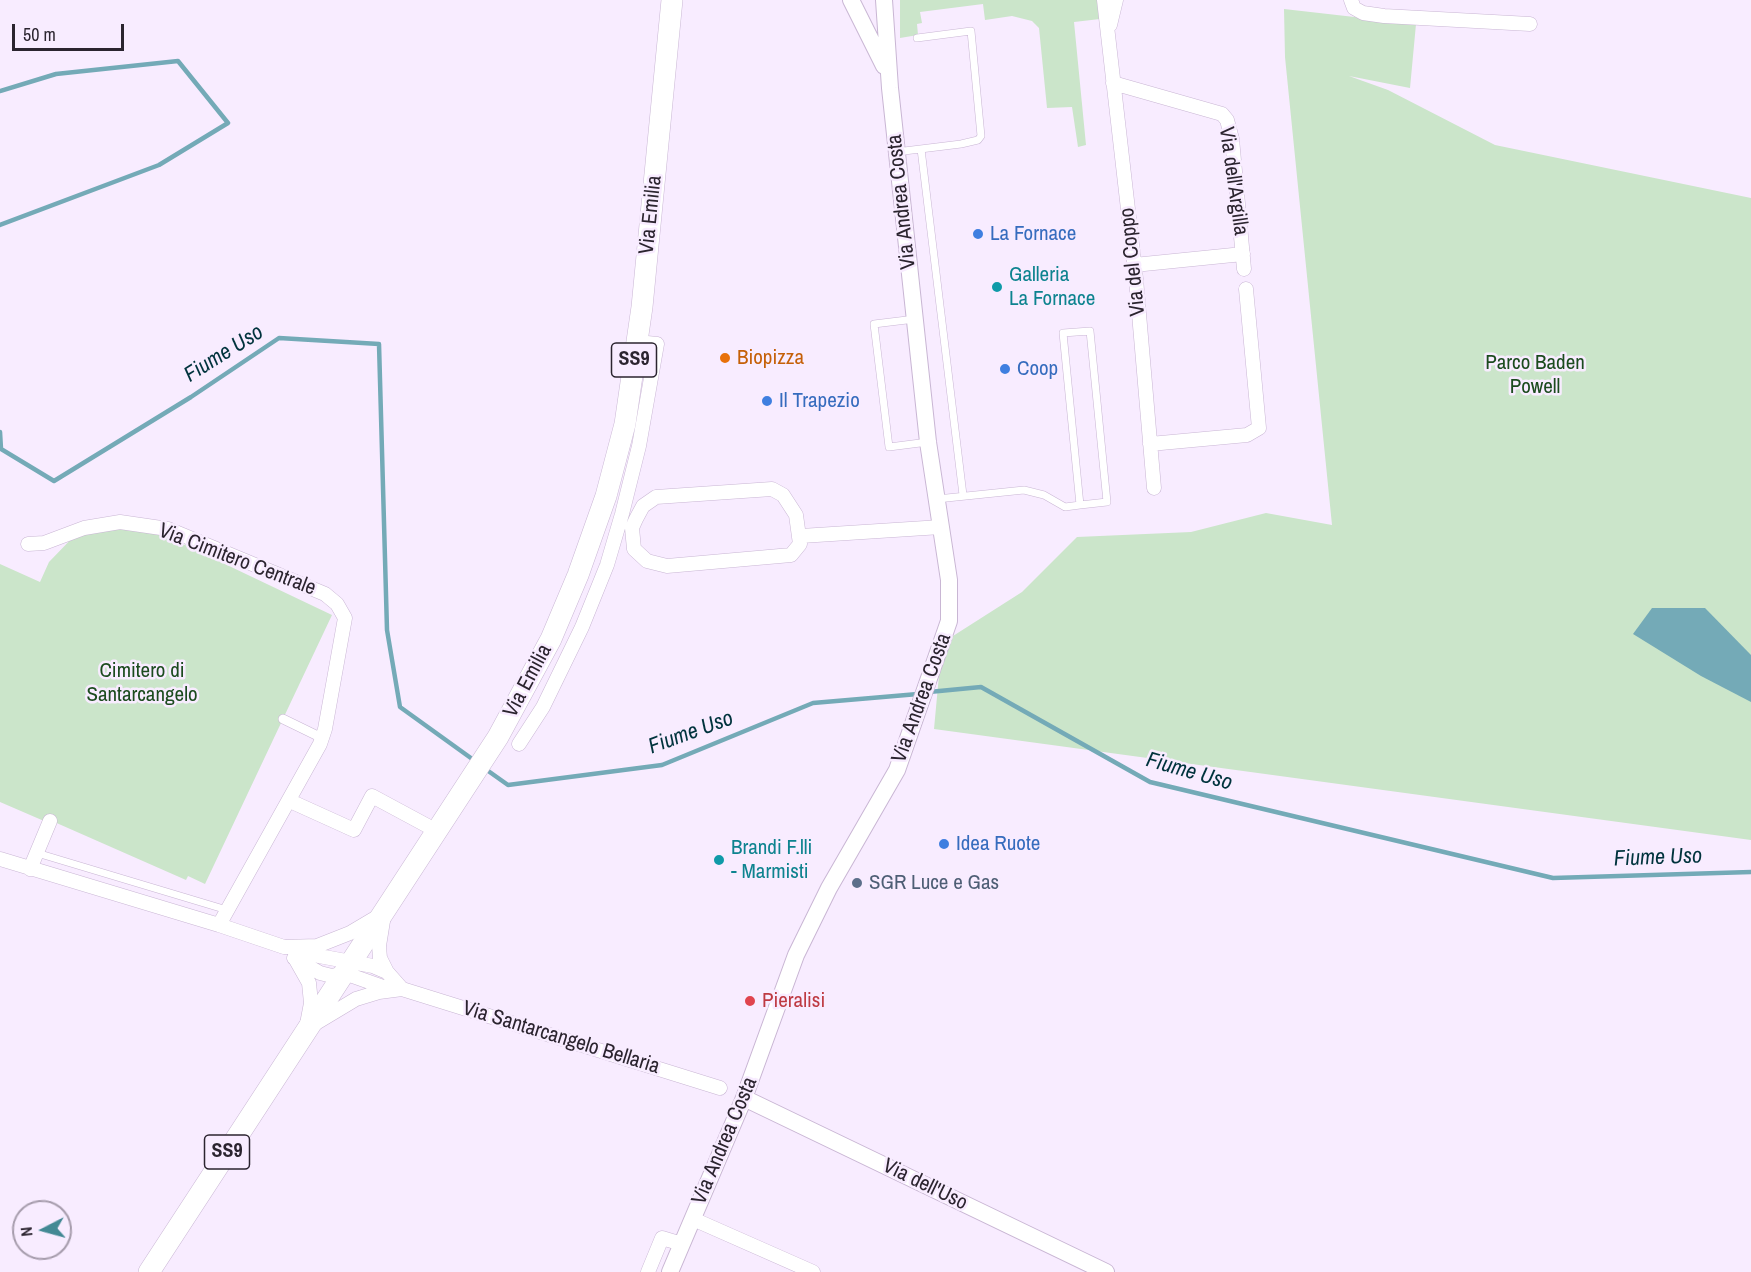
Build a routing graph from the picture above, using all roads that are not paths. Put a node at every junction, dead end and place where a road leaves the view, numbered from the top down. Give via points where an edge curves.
1 (672, 0) edge
2 (853, 0) edge
3 (861, 0) edge
4 (884, 0) edge
5 (1104, 0) edge
6 (1116, 0) edge
7 (1351, 0) edge
8 (1530, 24) dead end
9 (1108, 36) junction
10 (917, 38) dead end
11 (889, 78) junction
12 (1113, 82) junction
13 (921, 149) junction
14 (897, 152) junction
15 (1243, 254) junction
16 (1134, 265) junction
17 (1244, 269) dead end
18 (1246, 289) dead end
19 (915, 319) junction
20 (637, 342) junction
21 (928, 442) junction
22 (1150, 444) junction
23 (1154, 488) dead end
24 (963, 495) junction
25 (937, 498) junction
26 (1080, 505) junction
27 (941, 527) junction
28 (801, 536) junction
29 (28, 544) dead end
30 (283, 718) dead end
31 (321, 741) junction
32 (519, 744) dead end
33 (290, 801) junction
34 (50, 821) dead end
35 (442, 823) junction
36 (37, 853) junction
37 (0, 859) edge
38 (30, 869) junction
39 (227, 910) junction
40 (385, 910) junction
41 (219, 925) junction
42 (291, 951) junction
43 (347, 967) junction
44 (387, 972) junction
45 (397, 989) junction
46 (305, 1032) junction
47 (720, 1088) dead end
48 (744, 1098) junction
49 (693, 1219) junction
50 (682, 1244) junction
51 (149, 1272) edge
52 (648, 1272) edge
53 (670, 1272) edge
54 (813, 1272) edge
55 (1106, 1272) edge

1 - 20 main road, Via Emilia / SS9
2 - 3 street
2 - 11 street, Via Andrea Costa
4 - 11 street, Via Andrea Costa
5 - 9 street, Via del Coppo
6 - 9 street, Via del Coppo
7 - 8 street via 1354,8 1363,13 1384,16
9 - 12 street, Via del Coppo
10 - 13 lane via 971,31 981,125 978,140
11 - 14 street, Via Andrea Costa
12 - 15 street, Via dell'Argilla via 1222,114 1227,120
12 - 16 street, Via del Coppo
13 - 14 lane
13 - 24 lane
14 - 19 street, Via Andrea Costa
15 - 16 street, Via dell'Argilla
15 - 17 street, Via dell'Argilla
16 - 22 street, Via del Coppo
18 - 22 street via 1259,428 1247,435
19 - 21 street, Via Andrea Costa
19 - 21 lane via 874,324 889,447
20 - 32 street via 657,344 622,514 582,627 543,707
20 - 35 main road, Via Emilia / SS9 via 625,424 606,496 574,586 551,639 498,737
21 - 25 street, Via Andrea Costa
22 - 23 street, Via del Coppo
24 - 25 lane
24 - 26 lane via 1024,490 1044,495 1065,507
25 - 27 street, Via Andrea Costa
26 - 26 lane via 1107,502 1090,331 1063,333
27 - 28 street
27 - 48 street, Via Andrea Costa via 949,580 946,630 897,770 829,888 796,955
28 - 28 street via 792,505 772,489 656,496 643,506 632,528 634,549 641,557 667,566 787,557 795,553
29 - 31 street, Via Cimitero Centrale via 120,522 149,525 168,529 325,594 345,618
30 - 31 street
31 - 33 street
33 - 35 street via 354,830 372,796
33 - 39 street
34 - 36 street
35 - 40 main road, Via Emilia / SS9
36 - 38 street
36 - 39 lane
37 - 38 street, Via Santarcangelo Bellaria
38 - 41 street, Via Santarcangelo Bellaria
39 - 41 street
40 - 42 street, Via Santarcangelo Bellaria via 334,940
40 - 43 main road, Via Emilia / SS9
40 - 44 street, Via Santarcangelo Bellaria via 378,946
41 - 42 street, Via Santarcangelo Bellaria
42 - 43 street, Via Santarcangelo Bellaria via 320,973 332,976
42 - 46 street via 309,983
43 - 44 street, Via Santarcangelo Bellaria via 373,966
43 - 45 street, Via Santarcangelo Bellaria
43 - 46 main road, Via Emilia / SS9
44 - 45 street, Via Santarcangelo Bellaria
45 - 46 street via 356,999 335,1009
45 - 47 street, Via Santarcangelo Bellaria
46 - 51 main road, Via Emilia / SS9
48 - 49 street, Via Andrea Costa
48 - 55 street, Via dell'Uso
49 - 50 street, Via Andrea Costa
49 - 54 street
50 - 52 street via 662,1238
50 - 53 street, Via Andrea Costa

